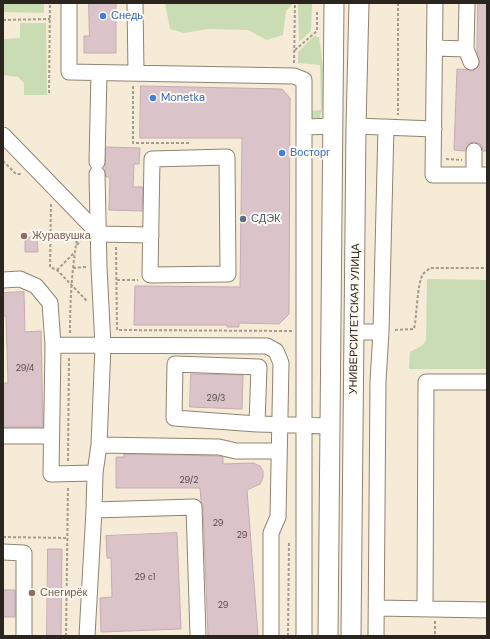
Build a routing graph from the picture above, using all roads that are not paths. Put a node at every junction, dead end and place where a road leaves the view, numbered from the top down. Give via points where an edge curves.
1 (69, 3) edge
2 (135, 3) edge
3 (334, 3) edge
4 (359, 3) edge
5 (435, 3) edge
6 (467, 3) edge
7 (435, 48) junction
8 (134, 72) junction
9 (99, 73) junction
10 (332, 126) junction
11 (356, 126) junction
12 (305, 127) junction
13 (386, 127) junction
14 (434, 129) junction
15 (3, 135) edge
16 (479, 164) edge
17 (99, 234) junction
18 (151, 234) junction
19 (3, 280) edge
20 (355, 332) junction
21 (381, 332) junction
22 (53, 346) junction
23 (103, 346) junction
24 (487, 382) edge
25 (257, 424) junction
26 (279, 425) junction
27 (304, 425) junction
28 (330, 426) junction
29 (3, 436) edge
30 (51, 436) junction
31 (99, 445) junction
32 (278, 451) junction
33 (95, 473) junction
34 (94, 510) junction
35 (3, 552) edge
36 (377, 608) junction
37 (425, 609) junction
38 (487, 610) edge
39 (24, 636) edge
40 (87, 636) edge
41 (198, 636) edge
42 (271, 636) edge
43 (304, 636) edge
44 (328, 636) edge
45 (351, 636) edge
46 (376, 636) edge

1 - 9 lane via 69,72
2 - 8 lane
3 - 10 main road
4 - 11 main road, УНИВЕРСИТЕТСКАЯ УЛИЦА
5 - 7 lane
6 - 7 lane via 469,55
7 - 14 lane
8 - 9 lane
8 - 12 lane via 294,76 304,80
9 - 17 lane via 97,168 104,201
10 - 12 lane
10 - 28 main road
11 - 13 lane
11 - 20 main road, УНИВЕРСИТЕТСКАЯ УЛИЦА
12 - 27 lane
13 - 14 lane
13 - 21 lane
14 - 16 lane via 434,175
15 - 17 lane
17 - 18 lane
17 - 23 lane
18 - 18 lane via 150,275 228,274 228,157 152,159
19 - 22 lane via 20,280 36,286 50,303
20 - 21 lane
20 - 45 main road, УНИВЕРСИТЕТСКАЯ УЛИЦА
21 - 36 lane via 378,381
22 - 23 lane
22 - 30 lane
23 - 26 lane via 267,346 276,351 281,363
23 - 31 lane
24 - 37 lane via 426,382
25 - 25 lane via 258,367 175,364 174,418
25 - 26 lane
26 - 27 lane
26 - 32 lane
27 - 28 lane
27 - 43 lane
28 - 44 main road
29 - 30 lane
30 - 33 lane via 50,474
31 - 32 lane via 220,446 236,451
31 - 33 lane
32 - 42 lane via 278,517 271,533
33 - 34 lane
34 - 40 lane
34 - 41 lane via 194,507
35 - 39 lane via 24,553
36 - 37 lane
36 - 46 lane
37 - 38 lane

